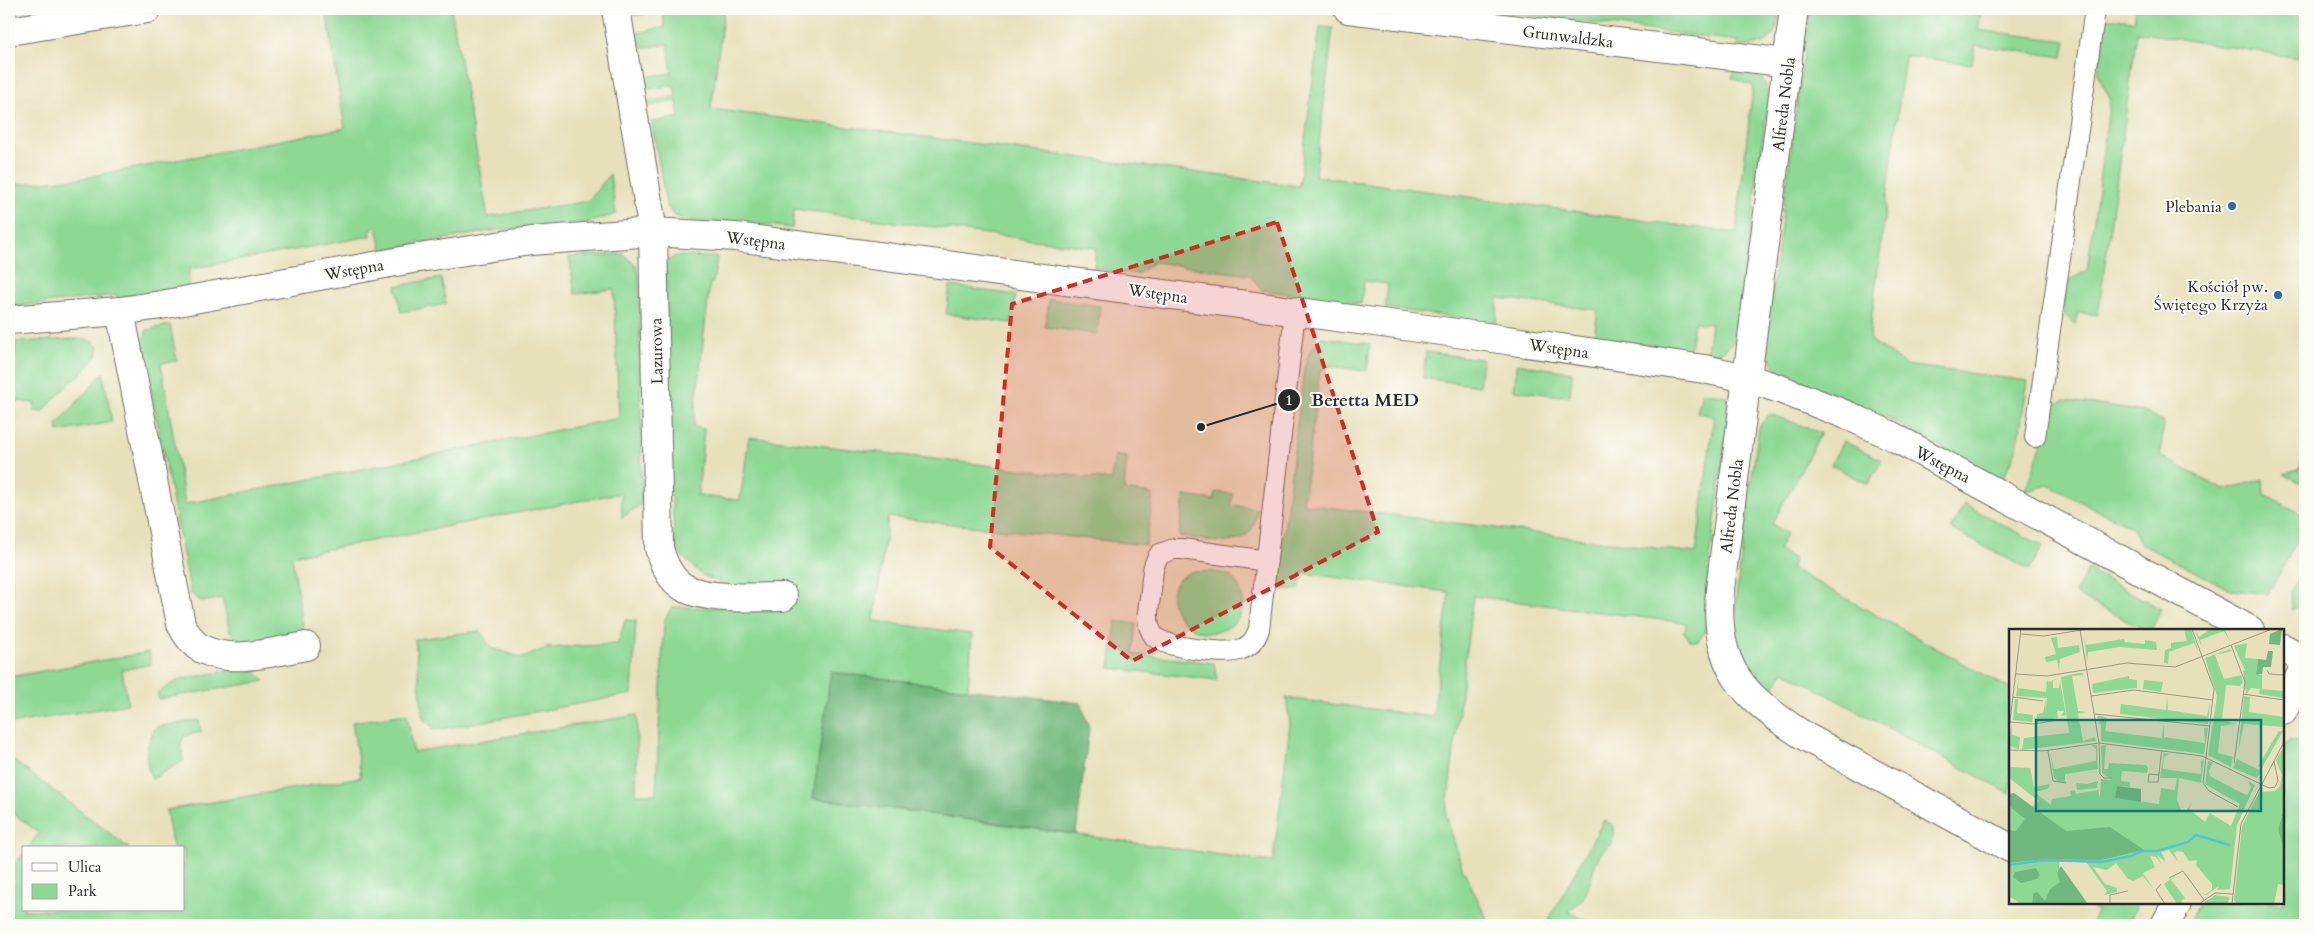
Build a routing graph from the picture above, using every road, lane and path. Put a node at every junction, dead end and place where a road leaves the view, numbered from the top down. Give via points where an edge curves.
1 (147, 9) edge
2 (616, 9) edge
3 (1348, 9) edge
4 (1794, 9) edge
5 (2095, 9) edge
6 (9, 31) edge
7 (1788, 64) junction
8 (652, 232) junction
9 (120, 311) junction
10 (1295, 312) junction
11 (9, 320) edge
12 (1747, 378) junction
13 (2034, 436) dead end
14 (1267, 561) junction
15 (783, 597) dead end
16 (2248, 629) edge
17 (306, 646) dead end
18 (2284, 649) edge
19 (2305, 660) edge
20 (2305, 666) edge
21 (2284, 709) edge
22 (2009, 847) edge
23 (2176, 904) edge
24 (2165, 925) edge

1 - 6 street
2 - 8 street, Lazurowa
3 - 7 street, Grunwaldzka
4 - 7 street, Alfreda Nobla
5 - 13 lane
7 - 12 street, Alfreda Nobla
8 - 9 street, Wstępna via 494,245
8 - 10 street, Wstępna via 746,238
8 - 15 street, Lazurowa via 659,548 663,562 682,586 695,592
9 - 11 street, Wstępna
9 - 17 street via 181,624 196,645 221,654 269,653
10 - 12 street, Wstępna via 1694,367
10 - 14 lane
12 - 16 street, Wstępna via 1890,435
12 - 22 street, Alfreda Nobla via 1718,619 1726,660 1749,694 1806,737
14 - 14 lane via 1182,549 1160,554 1154,567 1148,612 1150,630 1155,638 1166,644 1224,652 1246,648 1259,629
18 - 19 street
20 - 21 street
23 - 24 street

